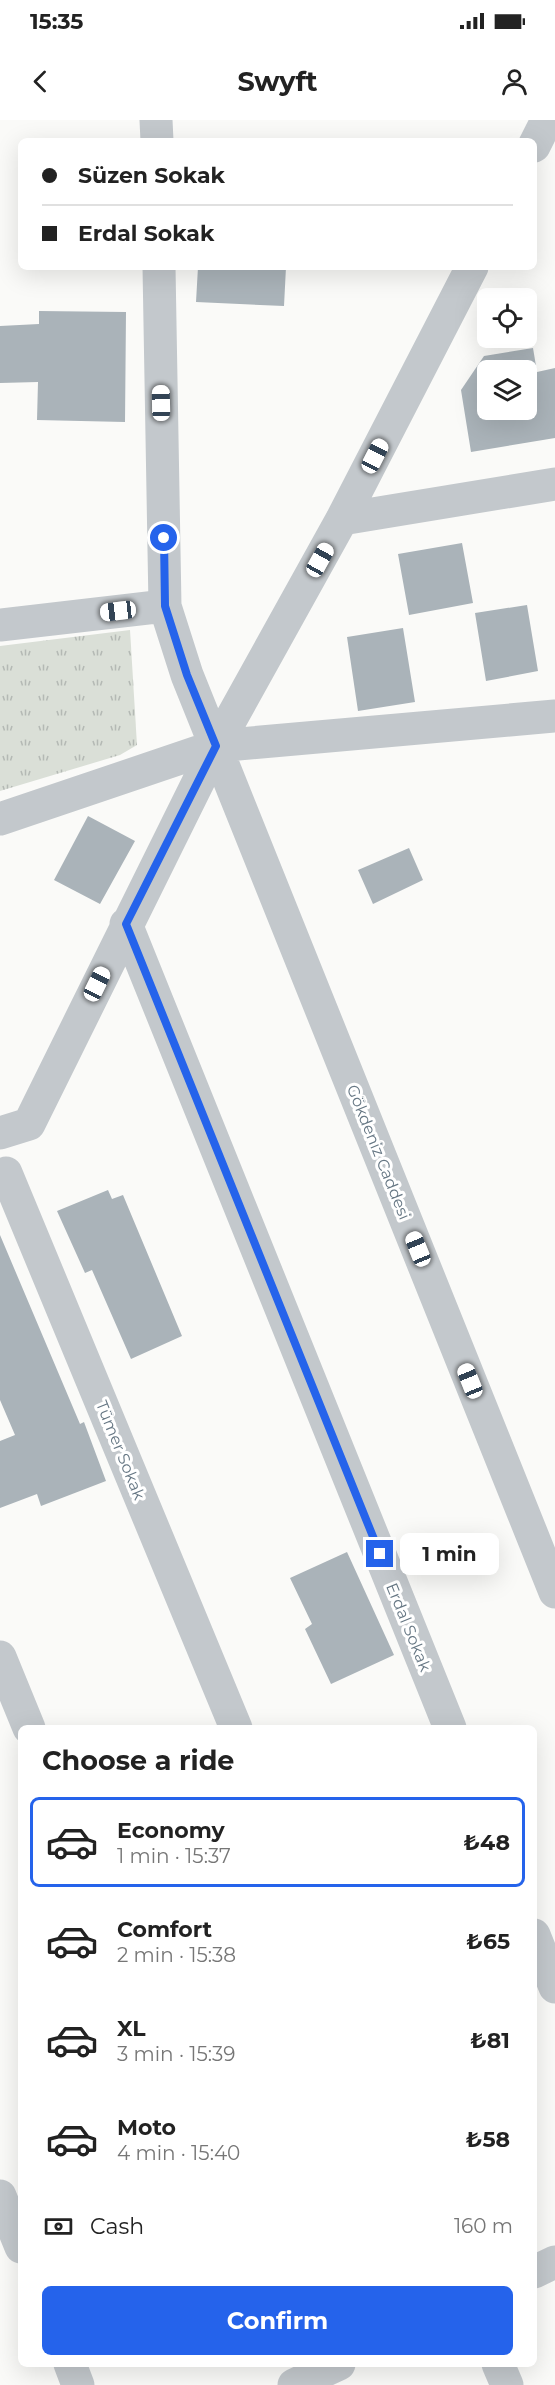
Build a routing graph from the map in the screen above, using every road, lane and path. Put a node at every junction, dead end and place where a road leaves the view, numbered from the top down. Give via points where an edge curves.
1 (156, 120) edge
2 (547, 120) edge
3 (157, 138) edge
4 (537, 140) edge
5 (159, 270) edge
6 (470, 270) edge
7 (555, 484) edge
8 (342, 519) junction
9 (165, 606) junction
10 (0, 625) edge
11 (555, 716) edge
12 (216, 746) junction
13 (0, 819) edge
14 (126, 924) junction
15 (14, 1129) edge
16 (3, 1179) edge
17 (548, 1553) edge
18 (555, 1592) edge
19 (0, 1657) edge
20 (28, 1725) edge
21 (235, 1725) edge
22 (449, 1725) edge
23 (537, 1943) edge
24 (555, 1988) edge
25 (0, 2196) edge
26 (18, 2240) edge
27 (555, 2262) edge
28 (537, 2271) edge
29 (70, 2367) edge
30 (287, 2367) edge
31 (333, 2367) edge
32 (499, 2367) edge
33 (78, 2385) edge
34 (295, 2385) edge
35 (507, 2385) edge

1 - 3 street
2 - 4 street
5 - 9 street, Gökdeniz Caddesi
6 - 8 street
7 - 8 street
8 - 12 street
9 - 10 street
9 - 12 street, Gökdeniz Caddesi
11 - 12 street
12 - 13 street
12 - 14 street
12 - 17 street, Gökdeniz Caddesi
14 - 15 street
14 - 22 street, Erdal Sokak
15 - 16 street
16 - 21 street, Tümer Sokak
17 - 18 street, Gökdeniz Caddesi
19 - 20 street
23 - 24 street
25 - 26 street
27 - 28 street
29 - 33 street
30 - 34 street
31 - 34 street
32 - 35 street

